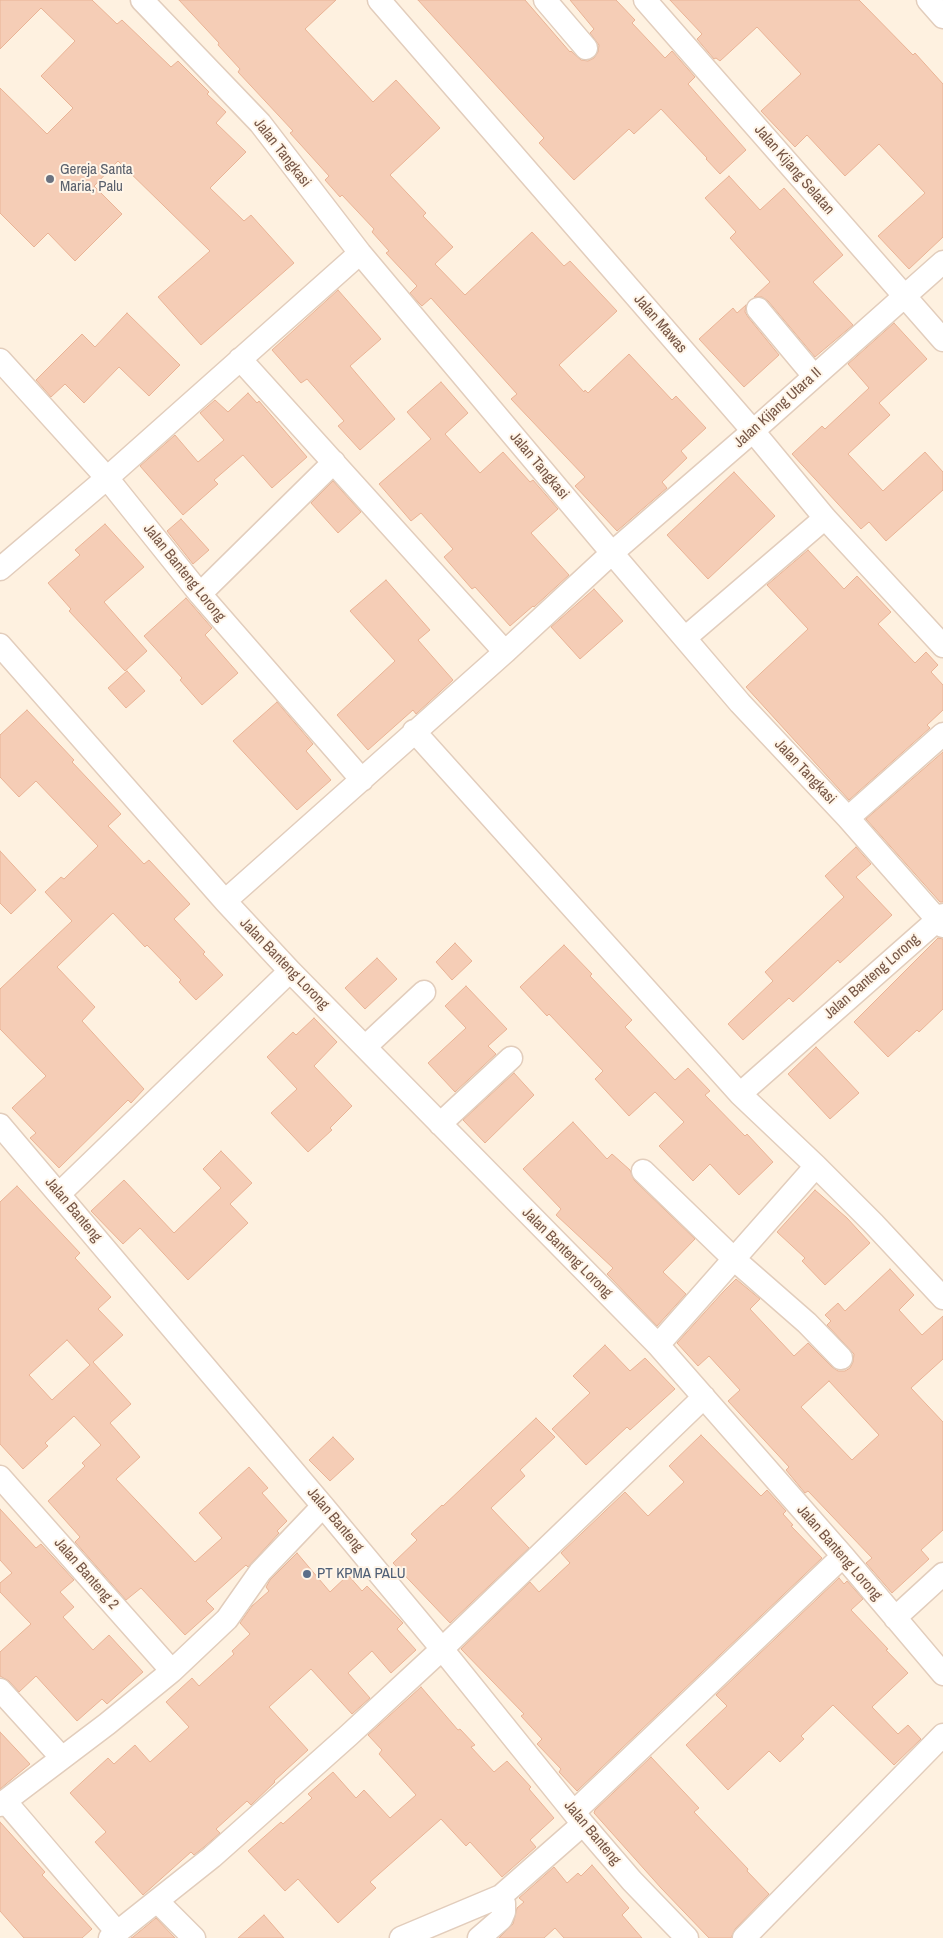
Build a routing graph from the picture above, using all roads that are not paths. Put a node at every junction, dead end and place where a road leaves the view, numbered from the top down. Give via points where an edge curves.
1 (142, 0) edge
2 (379, 0) edge
3 (545, 0) edge
4 (645, 0) edge
5 (928, 0) edge
6 (943, 17) edge
7 (586, 48) dead end
8 (360, 253) junction
9 (943, 262) edge
10 (904, 296) junction
11 (758, 309) dead end
12 (943, 340) edge
13 (0, 360) edge
14 (240, 360) junction
15 (814, 376) junction
16 (753, 431) junction
17 (334, 462) junction
18 (107, 478) junction
19 (825, 518) junction
20 (612, 553) junction
21 (0, 569) edge
22 (200, 594) junction
23 (685, 638) junction
24 (0, 645) edge
25 (943, 646) edge
26 (504, 652) junction
27 (414, 731) junction
28 (943, 734) edge
29 (362, 780) junction
30 (848, 818) junction
31 (225, 901) junction
32 (941, 921) edge
33 (290, 971) junction
34 (424, 992) dead end
35 (364, 1047) junction
36 (510, 1058) dead end
37 (740, 1094) junction
38 (440, 1124) junction
39 (4, 1138) edge
40 (816, 1166) junction
41 (643, 1171) dead end
42 (59, 1194) junction
43 (734, 1260) junction
44 (943, 1298) edge
45 (658, 1345) junction
46 (841, 1358) dead end
47 (704, 1397) junction
48 (0, 1476) edge
49 (323, 1506) junction
50 (843, 1556) junction
51 (943, 1574) edge
52 (895, 1618) junction
53 (442, 1649) junction
54 (172, 1671) junction
55 (943, 1674) edge
56 (0, 1690) edge
57 (943, 1735) edge
58 (62, 1758) junction
59 (3, 1803) edge
60 (578, 1818) junction
61 (500, 1896) junction
62 (157, 1902) junction
63 (113, 1935) edge
64 (194, 1938) edge
65 (401, 1938) edge
66 (479, 1938) edge
67 (688, 1938) edge
68 (744, 1938) edge

1 - 8 street, Jalan Tangkasi via 260,123
2 - 16 street, Jalan Mawas
3 - 7 street
4 - 10 street, Jalan Kijang Selatan
5 - 6 street
8 - 14 street
8 - 20 street, Jalan Tangkasi
9 - 10 street, Jalan Kijang Utara II
10 - 12 street, Jalan Kijang Selatan
10 - 15 street, Jalan Kijang Utara II
11 - 15 street
13 - 18 street, Jalan Banteng Lorong
14 - 17 street
14 - 18 street
15 - 16 street, Jalan Kijang Utara II
16 - 19 street, Jalan Mawas
16 - 20 street, Jalan Kijang Utara II
17 - 22 street
17 - 26 street
18 - 21 street
18 - 22 street, Jalan Banteng Lorong
19 - 23 street
19 - 25 street, Jalan Mawas
20 - 23 street, Jalan Tangkasi
20 - 26 street
22 - 29 street, Jalan Banteng Lorong
23 - 30 street, Jalan Tangkasi
24 - 31 street, Jalan Banteng Lorong
26 - 27 street
27 - 29 street
27 - 37 street
28 - 30 street
29 - 31 street
30 - 32 street, Jalan Tangkasi
31 - 33 street, Jalan Banteng Lorong
32 - 37 street, Jalan Banteng Lorong
33 - 35 street, Jalan Banteng Lorong
33 - 42 street
34 - 35 street
35 - 38 street, Jalan Banteng Lorong
36 - 38 street
37 - 40 street
38 - 45 street, Jalan Banteng Lorong
39 - 42 street, Jalan Banteng
40 - 43 street
40 - 44 street
41 - 43 street
42 - 49 street, Jalan Banteng
43 - 45 street
43 - 46 street via 808,1323
45 - 47 street, Jalan Banteng Lorong
47 - 50 street, Jalan Banteng Lorong
47 - 53 street
48 - 54 street, Jalan Banteng 2
49 - 53 street, Jalan Banteng
49 - 54 street via 260,1572 227,1619
50 - 52 street, Jalan Banteng Lorong
50 - 60 street
51 - 52 street
52 - 55 street, Jalan Banteng Lorong
53 - 60 street, Jalan Banteng
53 - 62 street via 234,1838
54 - 58 street
56 - 58 street
57 - 68 street
58 - 59 street
59 - 63 street
60 - 61 street
60 - 67 street, Jalan Banteng via 632,1881
61 - 65 street
61 - 66 street via 504,1902 501,1919
62 - 63 street
62 - 64 street

